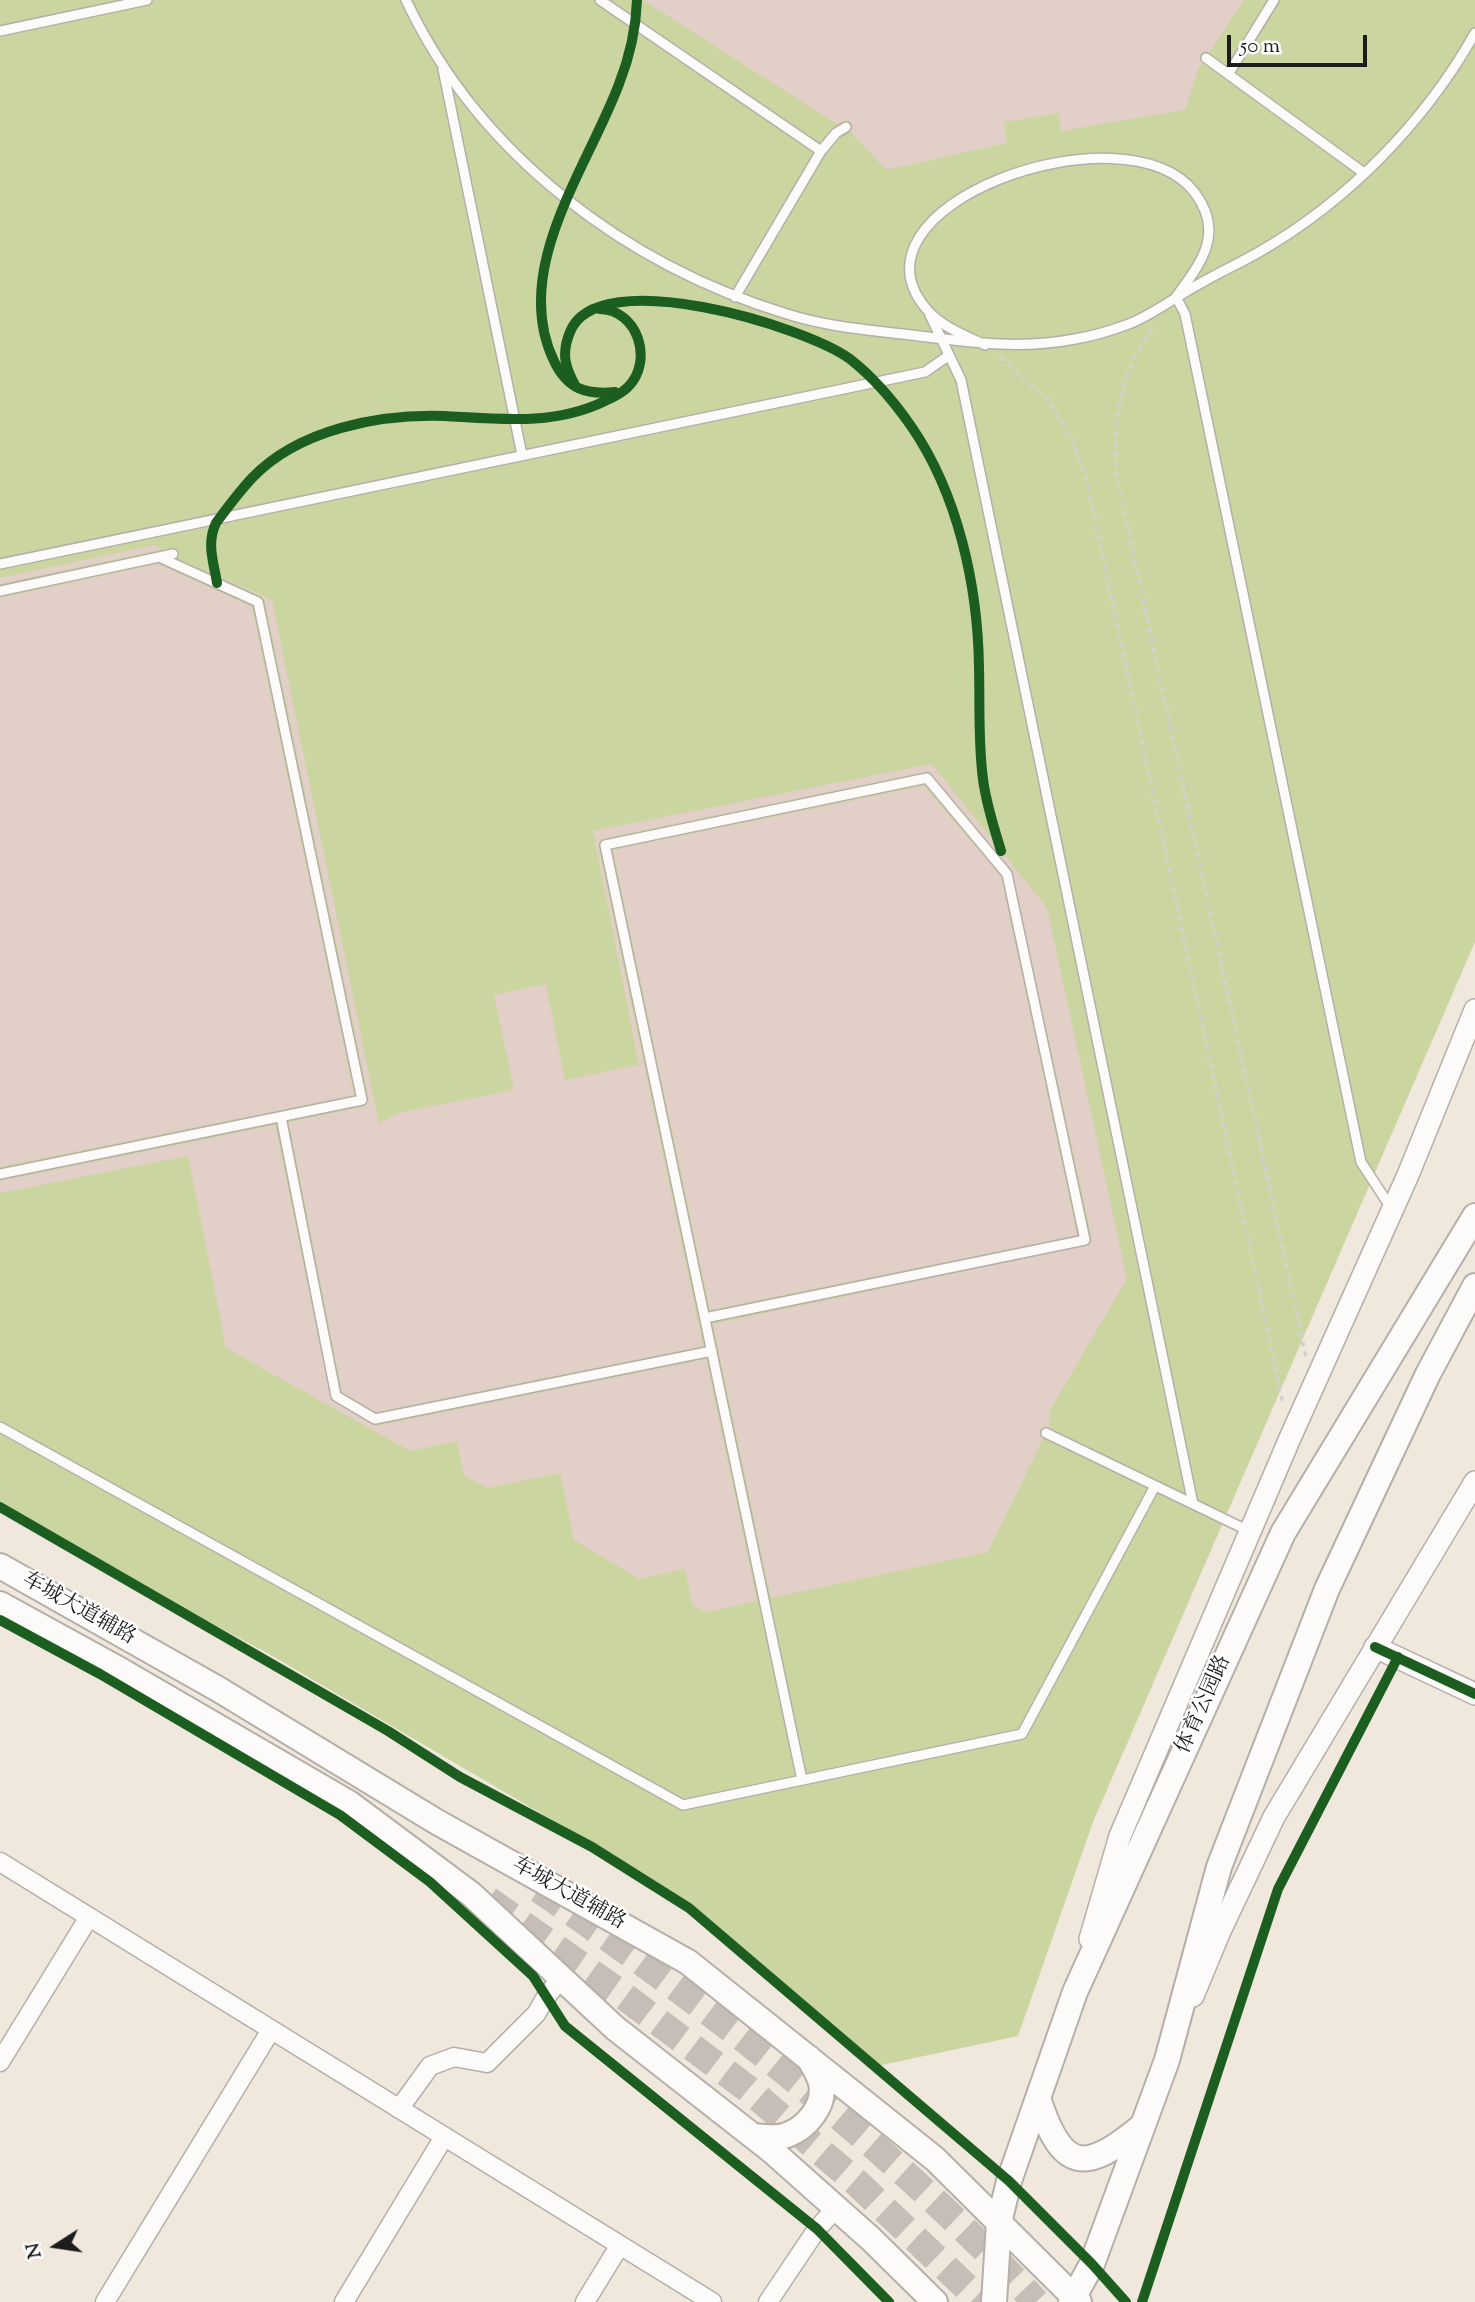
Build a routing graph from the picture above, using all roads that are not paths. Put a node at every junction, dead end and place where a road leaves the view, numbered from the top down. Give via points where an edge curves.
1 (147, 0) edge
2 (406, 0) edge
3 (600, 0) edge
4 (1274, 0) edge
5 (0, 31) edge
6 (1475, 33) edge
7 (1206, 58) dead end
8 (442, 62) junction
9 (1229, 73) junction
10 (846, 127) dead end
11 (821, 151) junction
12 (1364, 173) junction
13 (735, 297) junction
14 (1176, 297) junction
15 (926, 308) junction
16 (909, 335) junction
17 (941, 339) junction
18 (985, 345) junction
19 (948, 356) junction
20 (522, 455) junction
21 (173, 554) dead end
22 (159, 557) junction
23 (0, 564) edge
24 (0, 592) edge
25 (1475, 1010) edge
26 (281, 1116) junction
27 (0, 1174) edge
28 (1392, 1210) junction
29 (1475, 1216) edge
30 (1475, 1286) edge
31 (705, 1318) junction
32 (712, 1351) junction
33 (0, 1427) edge
34 (1046, 1433) dead end
35 (1475, 1482) edge
36 (1155, 1486) junction
37 (1193, 1504) junction
38 (1250, 1532) junction
39 (0, 1566) edge
40 (0, 1604) edge
41 (1376, 1647) junction
42 (1475, 1694) edge
43 (802, 1780) junction
44 (0, 1862) edge
45 (89, 1917) junction
46 (561, 1978) junction
47 (1075, 1992) junction
48 (271, 2029) junction
49 (809, 2058) junction
50 (1167, 2060) junction
51 (0, 2062) edge
52 (1038, 2098) junction
53 (399, 2109) junction
54 (1142, 2125) junction
55 (754, 2136) junction
56 (444, 2137) junction
57 (836, 2208) junction
58 (999, 2224) junction
59 (620, 2245) junction
60 (1074, 2300) edge
61 (105, 2302) edge
62 (344, 2302) edge
63 (585, 2302) edge
64 (712, 2302) edge
65 (768, 2302) edge
66 (935, 2302) edge
67 (994, 2302) edge

1 - 5 lane
2 - 8 lane
3 - 11 lane
4 - 9 lane
6 - 12 lane via 1419,115
7 - 9 lane
8 - 13 lane via 497,135 547,184 601,227 661,264
8 - 20 lane
9 - 12 lane
10 - 11 lane
11 - 13 lane
12 - 14 lane via 1319,212 1261,251
13 - 16 lane via 790,315
14 - 15 lane via 1207,247 1209,225 1203,204 1173,172 1110,158 1021,172 957,199 931,221 912,254 910,275 915,294
14 - 18 lane via 1128,325 1076,339
14 - 28 lane via 1185,314 1361,1162
15 - 16 lane via 926,326
15 - 17 lane
15 - 18 lane via 950,328
16 - 17 lane
17 - 18 lane
17 - 19 lane
19 - 20 lane via 925,372
19 - 37 lane via 961,380
20 - 23 lane
21 - 22 lane
22 - 24 lane
22 - 26 lane via 258,602 362,1100
25 - 28 street
26 - 27 lane
26 - 32 lane via 336,1396 375,1419
28 - 38 street
29 - 47 main road, 体育公园路 via 1283,1533
30 - 50 main road via 1428,1374 1327,1589 1219,1867
31 - 31 lane via 605,845 927,778 1007,874 1085,1240
31 - 32 lane
32 - 43 lane
33 - 43 lane via 683,1805
34 - 36 lane
35 - 41 street
36 - 37 lane
36 - 43 lane via 1023,1734
37 - 38 lane
38 - 47 street via 1120,1836
39 - 49 main road, 车城大道辅路 via 218,1689 437,1822 688,1962
40 - 46 main road, 车城大道辅路 via 349,1803 471,1894
41 - 42 street
41 - 50 street via 1274,1817
44 - 45 street
45 - 48 street
45 - 51 street
46 - 53 street via 536,2014 488,2063 454,2057 430,2066
46 - 55 main road, 车城大道辅路 via 615,2028
47 - 52 main road, 体育公园路
48 - 53 street
48 - 61 street
49 - 55 main road via 821,2084 813,2116 787,2135
49 - 58 main road, 车城大道辅路 via 935,2159
50 - 54 main road
52 - 54 main road via 1047,2126 1063,2150 1079,2158 1093,2159 1108,2152
52 - 58 main road, 体育公园路
53 - 56 street
54 - 60 main road via 1092,2264
55 - 57 main road, 车城大道辅路
56 - 59 street
56 - 62 street
57 - 65 street
57 - 66 main road, 车城大道辅路
58 - 60 main road, 车城大道辅路
58 - 67 main road, 体育公园路
59 - 63 street
59 - 64 street

